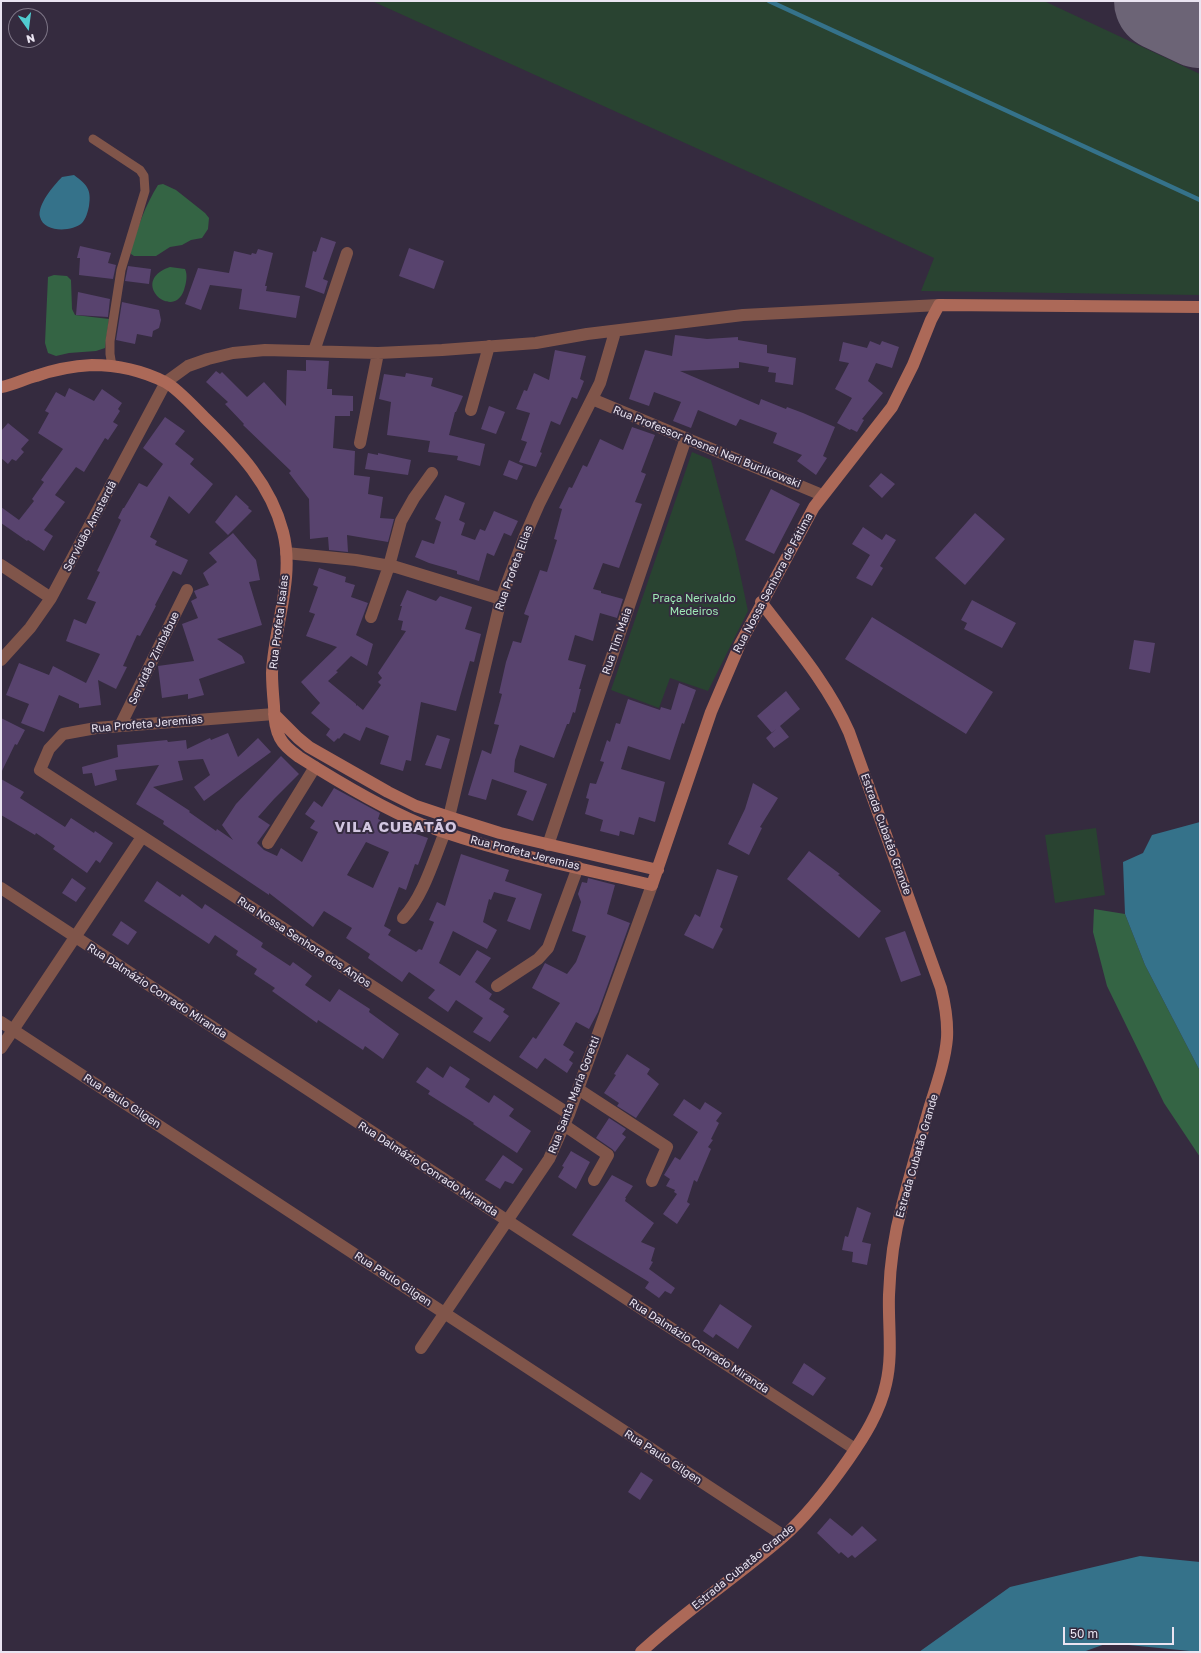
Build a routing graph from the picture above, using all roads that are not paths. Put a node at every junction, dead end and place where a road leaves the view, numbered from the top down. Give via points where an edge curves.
1 (93, 139) dead end
2 (348, 253) dead end
3 (939, 305) junction
4 (1200, 307) edge
5 (615, 332) junction
6 (489, 346) junction
7 (314, 351) junction
8 (378, 353) junction
9 (112, 366) junction
10 (166, 382) junction
11 (1, 387) edge
12 (592, 399) junction
13 (471, 410) dead end
14 (686, 438) junction
15 (360, 443) dead end
16 (432, 473) dead end
17 (822, 494) junction
18 (286, 553) junction
19 (1, 565) edge
20 (389, 566) junction
21 (187, 590) dead end
22 (51, 598) junction
23 (501, 599) junction
24 (761, 602) junction
25 (371, 617) dead end
26 (1, 660) edge
27 (274, 714) junction
28 (120, 726) junction
29 (315, 767) junction
30 (40, 770) joint
31 (449, 817) junction
32 (445, 832) junction
33 (142, 837) junction
34 (268, 843) dead end
35 (548, 845) junction
36 (578, 867) junction
37 (658, 870) junction
38 (652, 885) junction
39 (1, 888) edge
40 (403, 918) dead end
41 (75, 937) junction
42 (497, 986) dead end
43 (1, 1022) edge
44 (13, 1030) junction
45 (1, 1048) edge
46 (578, 1089) junction
47 (566, 1120) junction
48 (594, 1180) dead end
49 (652, 1180) dead end
50 (508, 1221) junction
51 (445, 1313) junction
52 (421, 1348) dead end
53 (855, 1449) junction
54 (784, 1536) junction
55 (641, 1652) edge

1 - 9 lane via 140,170 146,183 121,270 110,341
2 - 7 street
3 - 4 street
3 - 5 street via 743,315
3 - 17 street, Rua Nossa Senhora de Fátima via 892,407
5 - 6 street via 536,343
5 - 12 street, Rua Profeta Elias via 600,383
6 - 8 street
6 - 13 street
7 - 8 street
7 - 10 street via 265,350 233,353 188,366
8 - 15 street
9 - 10 street
9 - 11 street via 66,368
10 - 18 street, Rua Profeta Isaías via 229,442 260,479 277,513
10 - 22 street, Servidão Amsterdã
12 - 14 street, Rua Professor Rosnel Neri Burlikowski
12 - 23 street, Rua Profeta Elias via 539,504
14 - 17 street, Rua Professor Rosnel Neri Burlikowski
14 - 35 street, Rua Tim Maia
16 - 20 street via 404,516
17 - 24 street, Rua Nossa Senhora de Fátima
18 - 20 street
18 - 27 street, Rua Profeta Isaías via 284,597 272,672
19 - 22 street
20 - 23 street
20 - 25 street
21 - 28 street, Servidão Zimbábue
22 - 26 street, Servidão Amsterdã via 30,628
23 - 31 street, Rua Profeta Elias
24 - 37 street, Rua Nossa Senhora de Fátima via 721,685
24 - 53 street, Estrada Cubatão Grande via 822,683 842,716 935,969 946,1008 947,1039 944,1056 901,1208 891,1262 890,1361 886,1384 876,1413
27 - 28 street, Rua Profeta Jeremias
27 - 29 street, Rua Profeta Jeremias via 280,738 289,749
27 - 31 street, Rua Profeta Jeremias via 298,738 326,757 416,806
28 - 30 street, Rua Profeta Jeremias via 62,734 49,749
29 - 32 street, Rua Profeta Jeremias via 398,813
29 - 34 street
30 - 33 street, Rua Nossa Senhora dos Anjos
31 - 32 street
31 - 35 street, Rua Profeta Jeremias
32 - 36 street, Rua Profeta Jeremias
32 - 40 street via 419,894
33 - 41 street
33 - 47 street, Rua Nossa Senhora dos Anjos
35 - 37 street, Rua Profeta Jeremias
36 - 38 street, Rua Profeta Jeremias
36 - 42 street via 548,948 538,959
37 - 38 street, Rua Nossa Senhora de Fátima
38 - 46 street, Rua Santa Maria Goretti
39 - 41 street, Rua Dalmázio Conrado Miranda
41 - 44 street
41 - 50 street, Rua Dalmázio Conrado Miranda
43 - 44 street, Rua Paulo Gilgen
44 - 45 street
44 - 51 street, Rua Paulo Gilgen
46 - 47 street, Rua Santa Maria Goretti
46 - 49 street via 667,1147
47 - 48 street, Rua Nossa Senhora dos Anjos via 608,1155
47 - 50 street, Rua Santa Maria Goretti via 549,1159
50 - 51 street, Rua Santa Maria Goretti
50 - 53 street, Rua Dalmázio Conrado Miranda
51 - 52 street, Rua Santa Maria Goretti
51 - 54 street, Rua Paulo Gilgen
53 - 54 street, Estrada Cubatão Grande via 814,1505
54 - 55 street, Estrada Cubatão Grande

